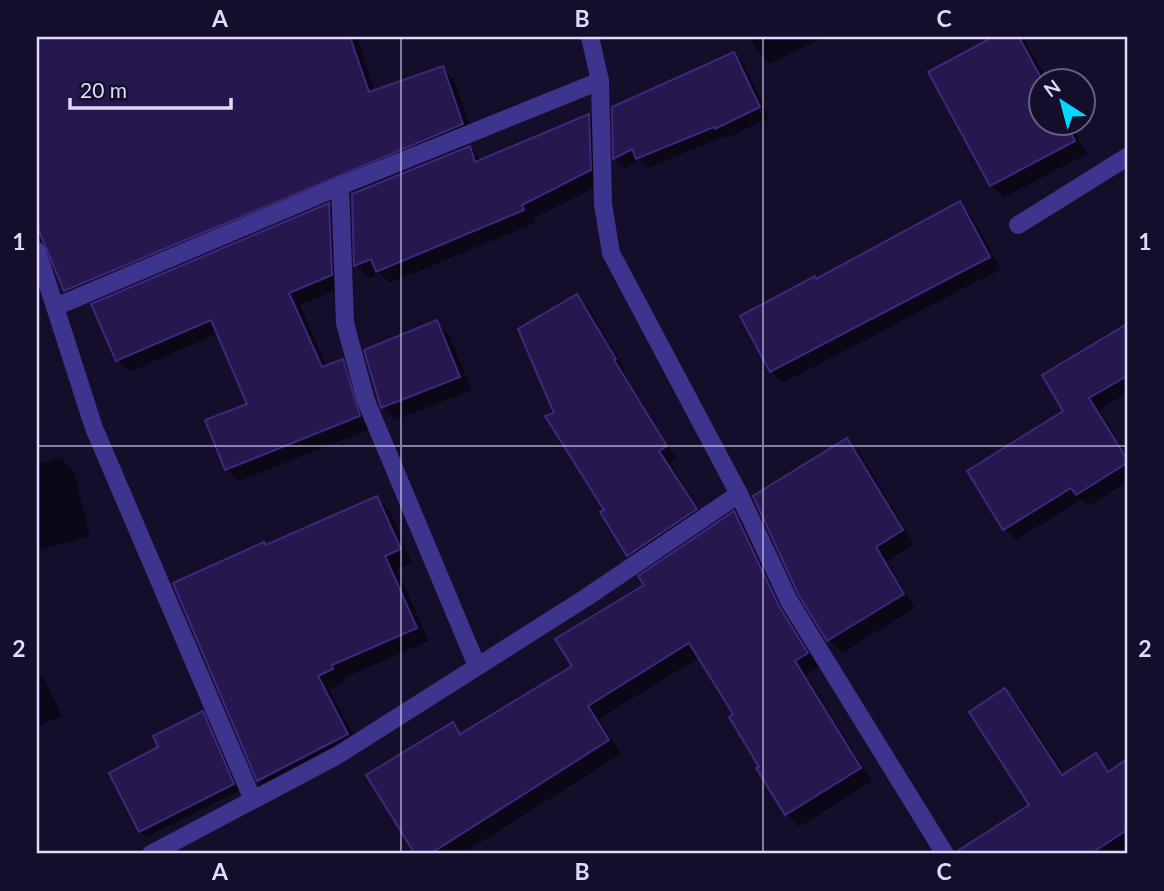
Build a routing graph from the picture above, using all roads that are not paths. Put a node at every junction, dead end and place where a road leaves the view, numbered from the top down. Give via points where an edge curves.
1 (590, 37) edge
2 (600, 81) junction
3 (1127, 157) edge
4 (341, 186) junction
5 (1018, 225) dead end
6 (37, 251) edge
7 (55, 307) junction
8 (739, 494) junction
9 (477, 666) junction
10 (253, 800) junction
11 (151, 854) edge
12 (945, 854) edge

1 - 2 street
2 - 4 street
2 - 8 street via 603,204 611,253
3 - 5 street
4 - 7 street
4 - 9 street via 345,323 366,401
6 - 7 street
7 - 10 street via 94,428
8 - 9 street
8 - 12 street via 789,601
9 - 10 street via 338,755
10 - 11 street

